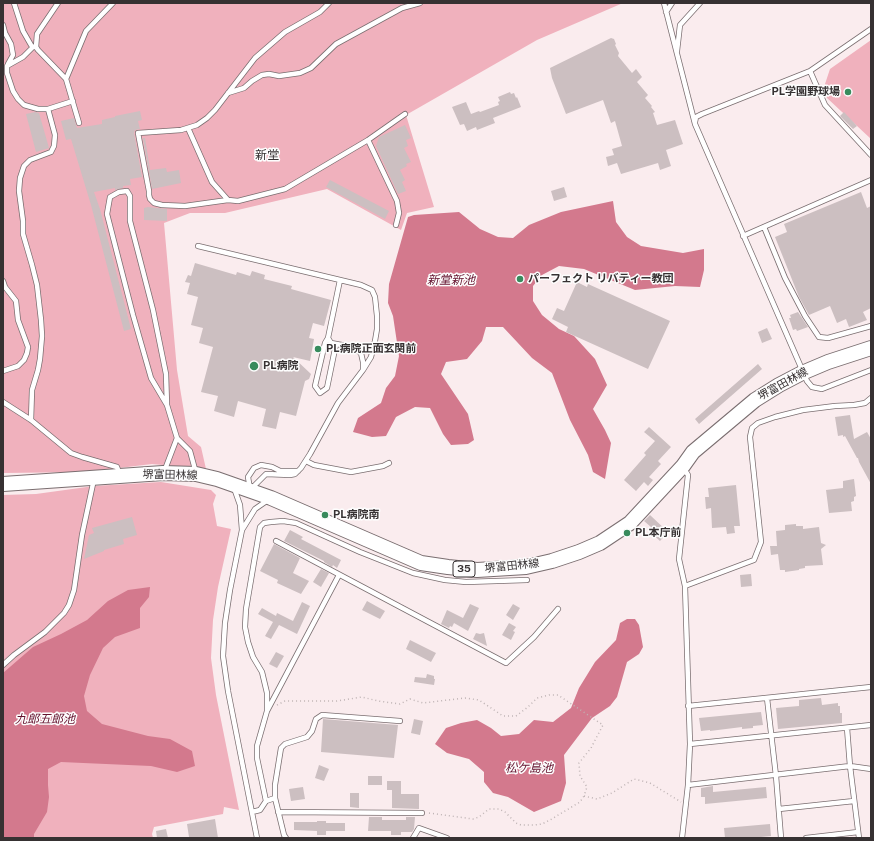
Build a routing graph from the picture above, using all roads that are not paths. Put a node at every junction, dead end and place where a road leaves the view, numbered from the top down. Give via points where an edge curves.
1 (14, 3) edge
2 (58, 3) edge
3 (329, 3) edge
4 (420, 3) edge
5 (664, 3) edge
6 (672, 3) edge
7 (700, 3) edge
8 (110, 4) edge
9 (666, 12) junction
10 (3, 25) edge
11 (871, 29) edge
12 (35, 47) junction
13 (677, 55) junction
14 (7, 66) junction
15 (810, 71) junction
16 (66, 79) junction
17 (228, 93) junction
18 (73, 101) junction
19 (48, 109) junction
20 (405, 114) dead end
21 (80, 123) dead end
22 (695, 124) junction
23 (188, 128) junction
24 (368, 140) junction
25 (871, 155) edge
26 (871, 180) edge
27 (228, 200) junction
28 (396, 225) dead end
29 (764, 227) junction
30 (743, 236) junction
31 (198, 246) dead end
32 (340, 280) junction
33 (3, 281) edge
34 (871, 326) edge
35 (328, 338) junction
36 (336, 344) junction
37 (871, 348) edge
38 (363, 370) junction
39 (871, 370) edge
40 (3, 371) edge
41 (802, 373) junction
42 (871, 398) edge
43 (3, 402) edge
44 (167, 405) junction
45 (31, 420) junction
46 (177, 438) junction
47 (306, 461) junction
48 (389, 463) dead end
49 (683, 466) junction
50 (298, 471) junction
51 (163, 472) junction
52 (196, 474) junction
53 (120, 476) junction
54 (94, 477) junction
55 (3, 484) edge
56 (233, 485) junction
57 (250, 490) junction
58 (271, 498) junction
59 (242, 530) junction
60 (276, 541) dead end
61 (339, 575) junction
62 (527, 580) dead end
63 (686, 586) junction
64 (558, 609) dead end
65 (3, 665) edge
66 (871, 687) edge
67 (767, 698) junction
68 (688, 706) junction
69 (266, 711) junction
70 (400, 721) dead end
71 (871, 725) edge
72 (847, 728) junction
73 (772, 735) junction
74 (690, 744) junction
75 (850, 766) junction
76 (871, 769) edge
77 (776, 776) junction
78 (688, 785) junction
79 (275, 798) junction
80 (266, 800) junction
81 (854, 801) junction
82 (779, 809) junction
83 (252, 812) junction
84 (278, 812) junction
85 (422, 813) road end
86 (858, 832) junction
87 (257, 838) edge
88 (286, 838) edge
89 (412, 838) edge
90 (447, 838) edge
91 (682, 838) edge
92 (781, 838) edge
93 (806, 838) edge
94 (858, 838) edge

1 - 12 lane via 23,31
2 - 12 lane via 37,34
3 - 17 lane via 320,12 285,32 255,58
4 - 17 lane via 402,8 336,44 311,68 300,73 262,75 244,88
5 - 9 lane
6 - 9 lane
7 - 13 lane via 680,25
8 - 16 lane via 86,31
9 - 13 lane
10 - 14 lane via 13,55
11 - 15 lane
12 - 14 lane
12 - 16 lane
13 - 22 lane
14 - 19 lane via 13,91 18,99 24,105
15 - 22 lane via 702,114 696,117
15 - 25 lane via 825,105
16 - 18 lane
17 - 23 lane via 206,118
18 - 19 lane
18 - 21 lane
19 - 45 lane via 55,135 54,146 51,152 30,160 24,166 19,191 23,234 37,285 42,336 38,370 32,390
20 - 24 lane
22 - 30 lane
23 - 27 lane via 212,182
23 - 27 lane via 138,133 150,199 162,205 184,206
24 - 27 lane via 286,189 238,201
24 - 28 lane via 397,201 399,213
26 - 29 lane
29 - 30 lane
29 - 34 lane via 804,316 819,336 828,338
30 - 41 lane
31 - 32 lane
32 - 35 lane
32 - 38 lane via 372,290 375,297 375,341 371,357
33 - 40 lane via 16,301 18,320 28,347 24,360 18,366
35 - 36 lane via 331,343
35 - 36 lane via 315,386 320,393 327,388
36 - 38 lane via 352,347 361,353
37 - 41 main road, 堺富田林線 / 35
38 - 47 lane via 338,403
39 - 41 lane via 822,389 812,387
41 - 49 main road, 堺富田林線 / 35 via 755,400 693,452
42 - 63 lane via 854,405 803,410 775,417 752,428 750,437 761,542 754,560
43 - 45 lane
44 - 44 lane via 151,378 107,214 110,197 119,192 127,191 130,196 130,221 153,310 166,374
44 - 46 lane
45 - 53 lane via 71,453 117,467
46 - 51 lane
46 - 52 lane via 190,452
47 - 48 lane via 314,466 350,472
47 - 50 lane
49 - 58 main road, 堺富田林線 / 35 via 630,523 600,543 552,561 498,570 470,570 421,563
49 - 63 lane via 688,475 679,559
50 - 57 lane via 290,475 266,474
50 - 57 lane via 280,471 261,465 254,468 248,477
51 - 52 main road, 堺富田林線 / 35
51 - 53 main road, 堺富田林線 / 35
52 - 56 main road, 堺富田林線 / 35
53 - 54 main road, 堺富田林線 / 35
54 - 55 main road, 堺富田林線 / 35
54 - 65 lane via 74,590 69,605 45,632
56 - 57 main road, 堺富田林線 / 35
56 - 59 lane via 240,505
57 - 58 main road, 堺富田林線 / 35
58 - 59 lane via 255,509
59 - 83 lane via 225,623 223,656
60 - 61 lane
61 - 64 lane via 506,663 534,637
61 - 69 lane
62 - 69 lane via 445,580 413,573 296,523 264,523 258,534 245,627 253,657 262,672 267,693
63 - 68 lane
66 - 67 lane
67 - 68 lane
67 - 73 lane
68 - 74 lane
69 - 80 lane via 257,746
70 - 79 lane via 322,715 316,719 307,737 285,744 281,748
71 - 72 lane
72 - 73 lane
72 - 75 lane
73 - 74 lane
73 - 77 lane
74 - 78 lane
75 - 76 lane
75 - 77 lane
75 - 81 lane
77 - 78 lane
77 - 82 lane
78 - 91 lane
79 - 80 lane
79 - 84 lane
80 - 83 lane via 260,810
81 - 82 lane
81 - 86 lane
82 - 92 lane
83 - 87 lane
84 - 85 lane
84 - 88 lane
86 - 93 lane
86 - 94 lane
89 - 90 lane via 419,828

